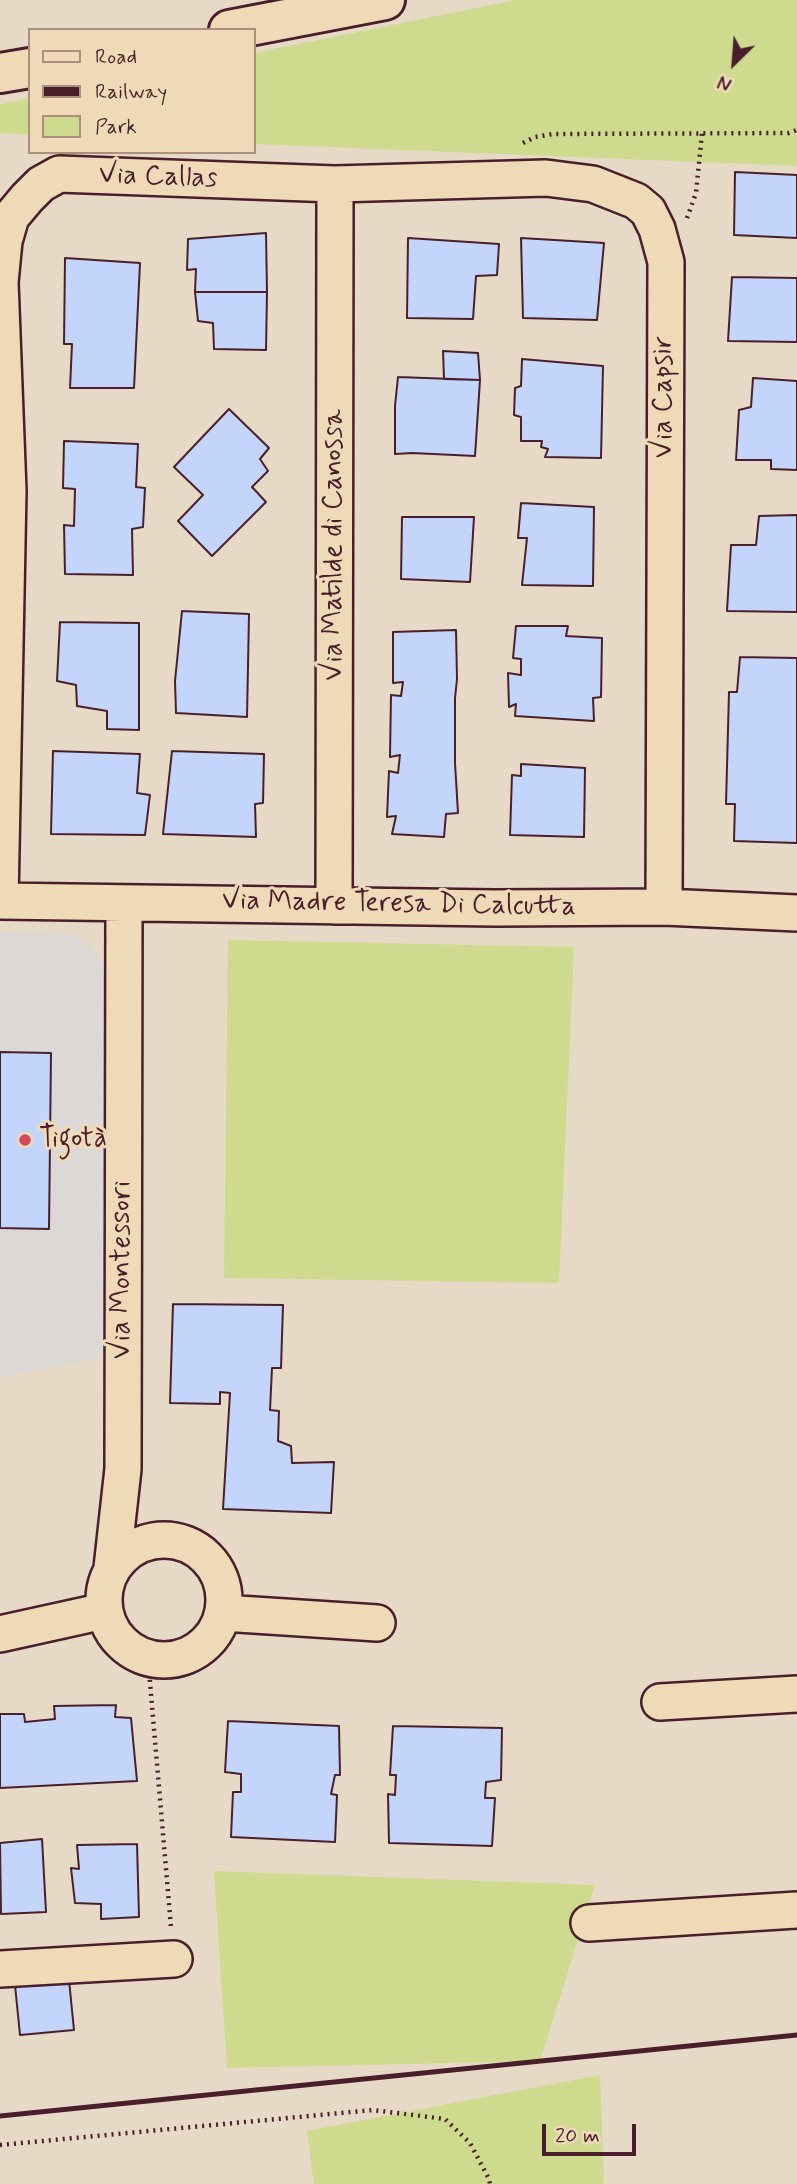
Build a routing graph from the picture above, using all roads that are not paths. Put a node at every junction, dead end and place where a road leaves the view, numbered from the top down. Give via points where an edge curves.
1 (385, 0) edge
2 (239, 28) edge
3 (28, 68) edge
4 (0, 73) edge
5 (335, 184) junction
6 (4, 491) edge
7 (0, 901) edge
8 (124, 902) junction
9 (334, 906) junction
10 (664, 907) junction
11 (797, 913) edge
12 (123, 1469) junction
13 (169, 1540) junction
14 (112, 1568) junction
15 (104, 1611) junction
16 (223, 1613) junction
17 (377, 1623) dead end
18 (0, 1634) edge
19 (797, 1694) edge
20 (660, 1702) dead end
21 (797, 1910) edge
22 (589, 1923) dead end
23 (174, 1959) road end
24 (0, 1969) edge

1 - 2 main road
3 - 4 main road
5 - 6 street, Via Callas via 59,174 41,184 11,217 4,241 0,282
5 - 9 street, Via Matilde di Canossa
5 - 10 street, Via Capsir via 546,178 593,184 636,201 648,211 666,262
6 - 7 street, Via Callas
7 - 8 street, Via Madre Teresa Di Calcutta
8 - 9 street, Via Madre Teresa Di Calcutta
8 - 12 street, Via Montessori
9 - 10 street, Via Madre Teresa Di Calcutta
10 - 11 street, Via Madre Teresa Di Calcutta
12 - 13 street, Via Montessori via 129,1504 139,1520
12 - 14 street, Via Montessori
13 - 14 street via 136,1546
13 - 16 street, Via Montessori via 206,1557 218,1573 224,1592
14 - 15 street, Via Montessori via 103,1596
15 - 16 street via 109,1627 132,1652 167,1661 187,1657 203,1647
15 - 18 street
16 - 17 street
19 - 20 street
21 - 22 street
23 - 24 street

